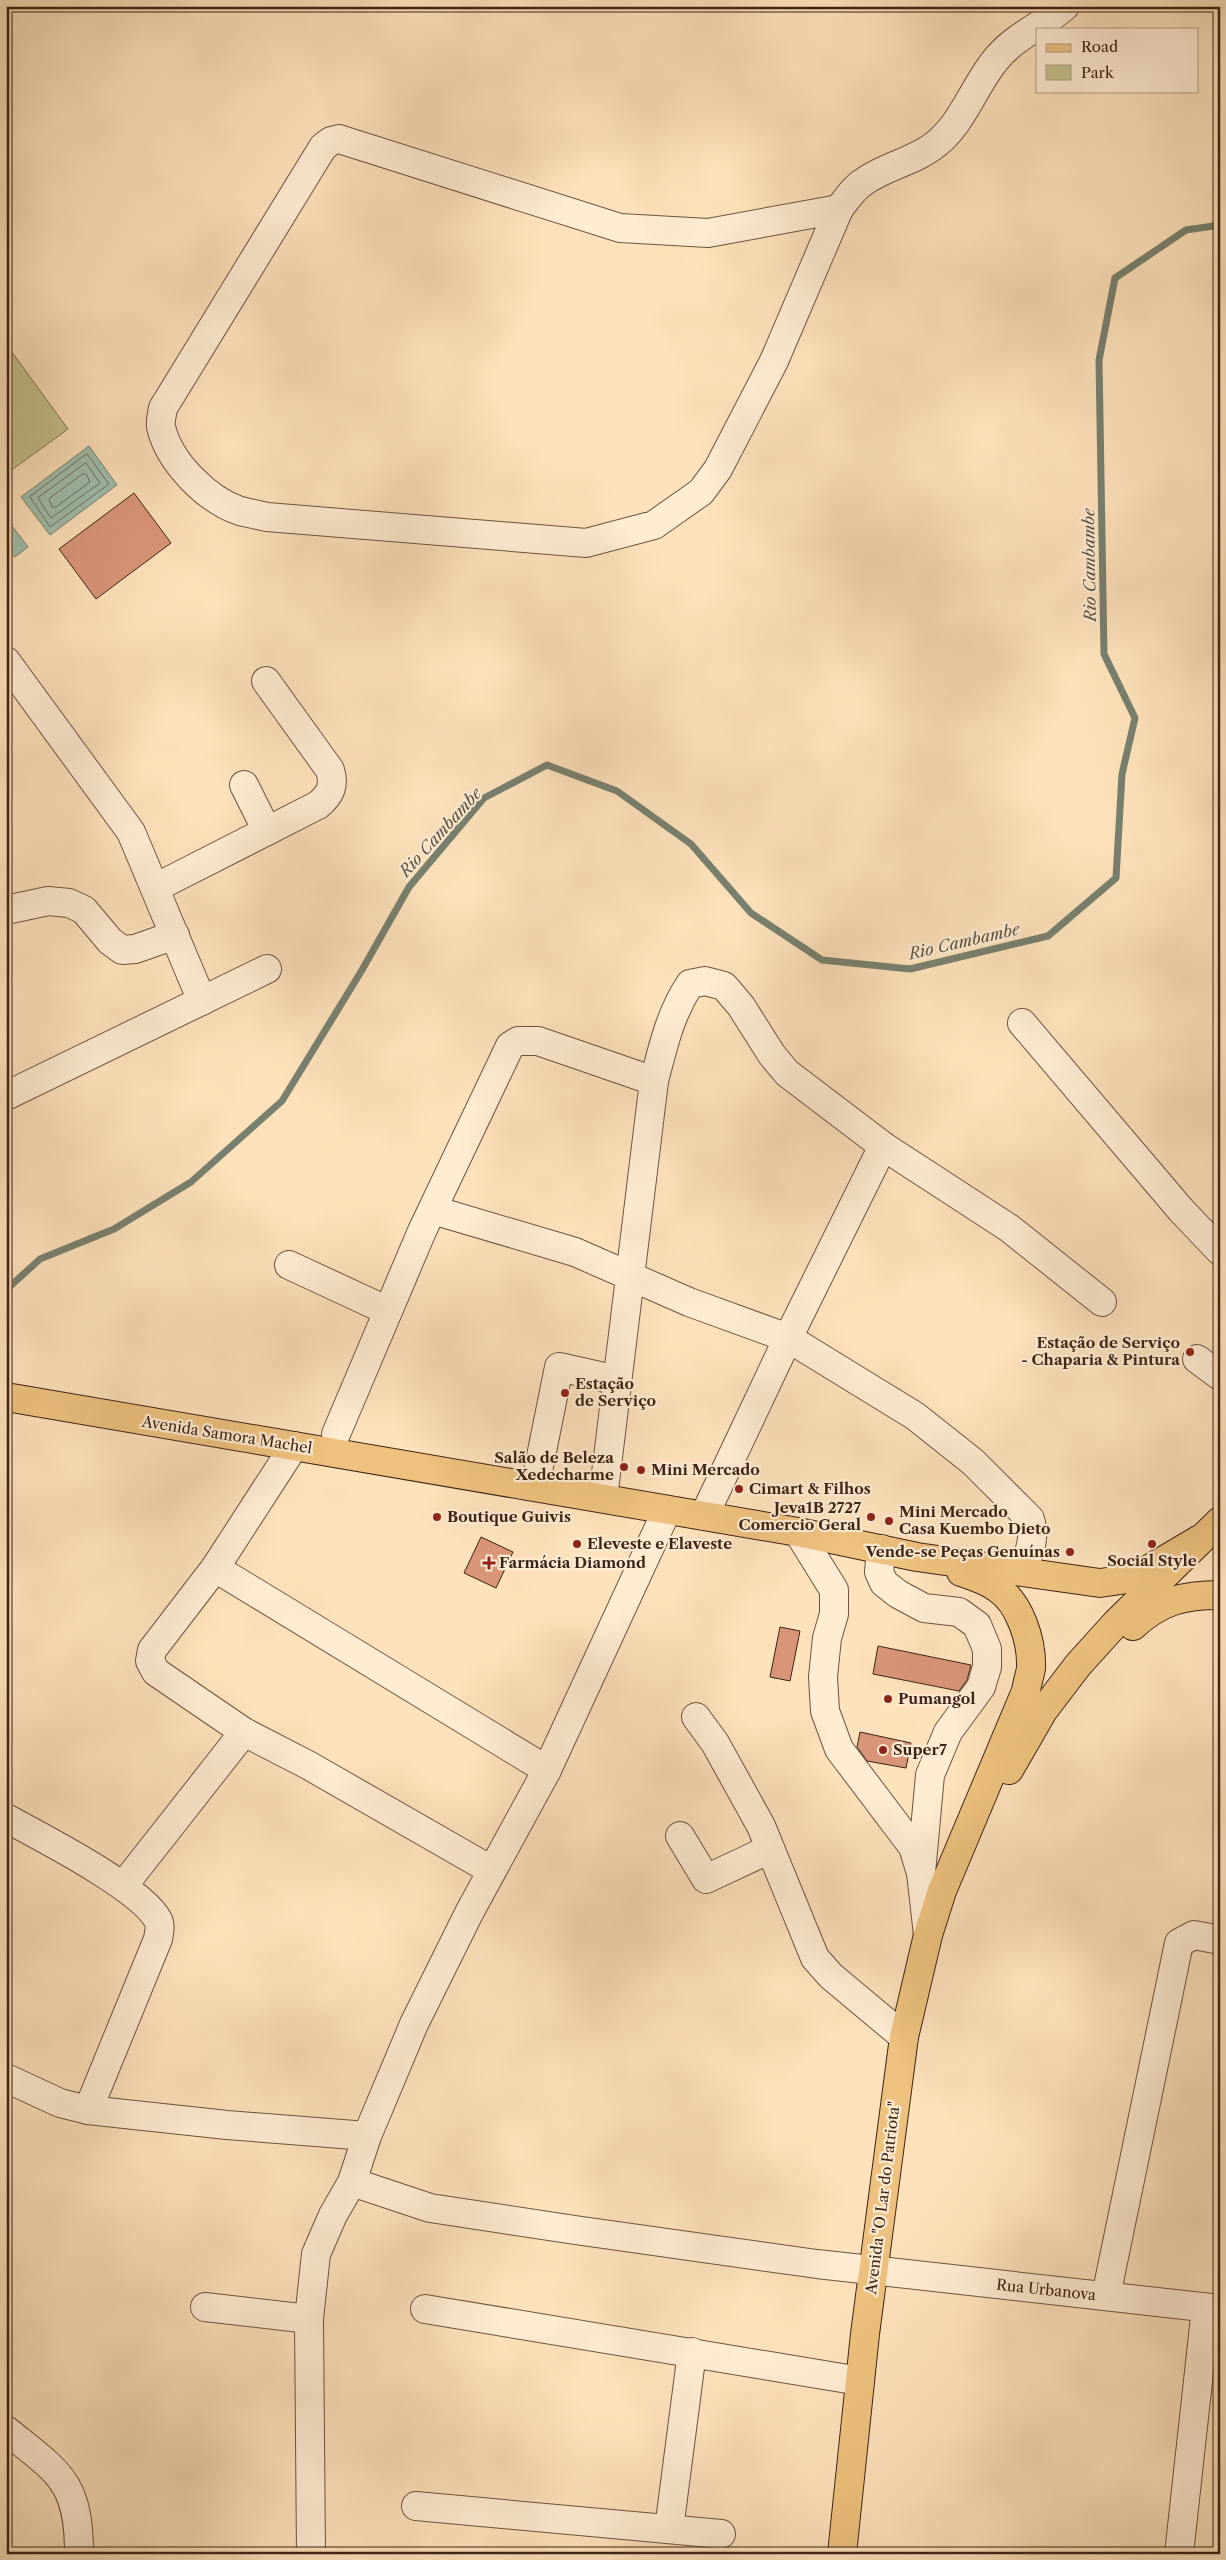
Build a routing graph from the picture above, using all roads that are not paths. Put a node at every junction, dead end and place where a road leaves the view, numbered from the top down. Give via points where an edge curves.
1 (1065, 6) edge
2 (839, 208) junction
3 (6, 661) edge
4 (266, 681) dead end
5 (244, 785) dead end
6 (267, 831) junction
7 (155, 888) junction
8 (6, 910) edge
9 (175, 935) junction
10 (267, 968) dead end
11 (202, 1000) junction
12 (1022, 1023) dead end
13 (654, 1081) junction
14 (6, 1096) edge
15 (883, 1146) junction
16 (433, 1210) junction
17 (1220, 1251) edge
18 (289, 1265) dead end
19 (629, 1274) junction
20 (1102, 1302) dead end
21 (388, 1311) junction
22 (788, 1338) junction
23 (1197, 1359) dead end
24 (1220, 1376) edge
25 (617, 1380) junction
26 (6, 1397) edge
27 (336, 1434) dead end
28 (294, 1446) junction
29 (535, 1486) junction
30 (603, 1498) junction
31 (667, 1510) junction
32 (704, 1516) junction
33 (1220, 1521) edge
34 (798, 1532) junction
35 (1200, 1539) junction
36 (881, 1549) junction
37 (917, 1557) junction
38 (215, 1568) junction
39 (1023, 1571) junction
40 (1220, 1595) edge
41 (1043, 1711) junction
42 (696, 1718) dead end
43 (244, 1732) junction
44 (547, 1770) junction
45 (6, 1818) edge
46 (680, 1836) dead end
47 (770, 1849) junction
48 (960, 1850) junction
49 (491, 1870) junction
50 (921, 1873) junction
51 (123, 1886) junction
52 (928, 1935) junction
53 (1220, 1940) edge
54 (904, 2037) junction
55 (6, 2078) edge
56 (88, 2110) junction
57 (367, 2136) junction
58 (352, 2182) junction
59 (873, 2270) junction
60 (1106, 2296) junction
61 (206, 2307) dead end
62 (426, 2309) dead end
63 (1213, 2309) edge
64 (309, 2319) junction
65 (692, 2352) junction
66 (860, 2381) junction
67 (6, 2430) edge
68 (416, 2506) dead end
69 (668, 2529) junction
70 (722, 2534) dead end
71 (79, 2554) edge
72 (311, 2554) edge
73 (842, 2554) edge
74 (1179, 2554) edge

1 - 2 street via 1031,28 999,55 952,128 937,144 865,181
2 - 2 street via 774,361 718,470 701,492 654,525 586,543 267,517 239,510 211,494 184,472 168,447 160,426 163,408 323,147 331,141 345,141 620,228 708,233
3 - 7 street via 131,832
4 - 6 street via 330,770 333,780 326,798 318,805
5 - 6 street
6 - 7 street
7 - 9 street
8 - 9 street via 48,901 69,903 84,910 110,941 122,950 135,949
9 - 11 street
10 - 11 street
11 - 14 street
12 - 17 street
13 - 15 street via 670,1021 690,984 705,981 724,986 787,1073
13 - 16 street via 538,1041 518,1040 510,1046 502,1062
13 - 19 street
15 - 20 street via 1009,1228
15 - 22 street
16 - 19 street via 576,1252
16 - 21 street
18 - 21 street
19 - 22 street via 689,1302
19 - 25 street
21 - 27 street
22 - 32 street
22 - 39 street via 915,1416 974,1462 1030,1519 1033,1541
23 - 24 street
25 - 29 street via 559,1367
25 - 30 street
26 - 28 main road, Avenida Samora Machel
28 - 29 main road, Avenida Samora Machel
28 - 38 street
29 - 30 main road, Avenida Samora Machel
30 - 31 main road, Avenida Samora Machel
31 - 32 main road, Avenida Samora Machel
31 - 44 street
32 - 34 main road, Avenida Samora Machel
33 - 35 main road, Avenida "O Lar do Patriota"
34 - 36 main road, Avenida Samora Machel
34 - 50 street via 834,1590 834,1614 827,1638 823,1677 825,1711 839,1749 913,1847
35 - 39 main road via 1134,1578 1100,1582
35 - 41 main road, Avenida "O Lar do Patriota" via 1116,1623
36 - 37 main road, Avenida Samora Machel
36 - 50 street via 879,1572 884,1583 924,1608 959,1612 977,1625 987,1649 987,1668 981,1687 948,1732 930,1775
37 - 39 main road
37 - 48 main road, Avenida "O Lar do Patriota" via 980,1578 998,1588 1020,1619 1029,1652 1031,1669 1026,1691
38 - 43 street via 152,1650 150,1661 156,1672
38 - 44 street
40 - 41 main road, Avenida "O Lar do Patriota" via 1186,1596 1150,1610
41 - 48 main road, Avenida "O Lar do Patriota"
42 - 47 street via 716,1743
43 - 49 street via 308,1764
43 - 51 street
44 - 49 street
45 - 51 street
46 - 47 street via 706,1879
47 - 54 street via 815,1958 831,1976
48 - 52 main road, Avenida "O Lar do Patriota"
49 - 57 street via 414,2024
50 - 52 street
51 - 56 street via 149,1909 160,1929
52 - 54 main road, Avenida "O Lar do Patriota"
53 - 60 street via 1194,1936 1179,1943
54 - 59 main road, Avenida "O Lar do Patriota"
55 - 56 street via 60,2103
56 - 57 street
57 - 58 street
58 - 59 street, Rua Urbanova via 430,2208
58 - 64 street via 316,2254
59 - 60 street, Rua Urbanova
59 - 66 main road, Avenida "O Lar do Patriota"
60 - 63 street, Rua Urbanova
61 - 64 street
62 - 65 street
63 - 74 street
64 - 72 street
65 - 66 street
65 - 69 street
66 - 73 main road, Avenida "O Lar do Patriota"
67 - 71 street via 59,2474 74,2501
68 - 69 street
69 - 70 street

